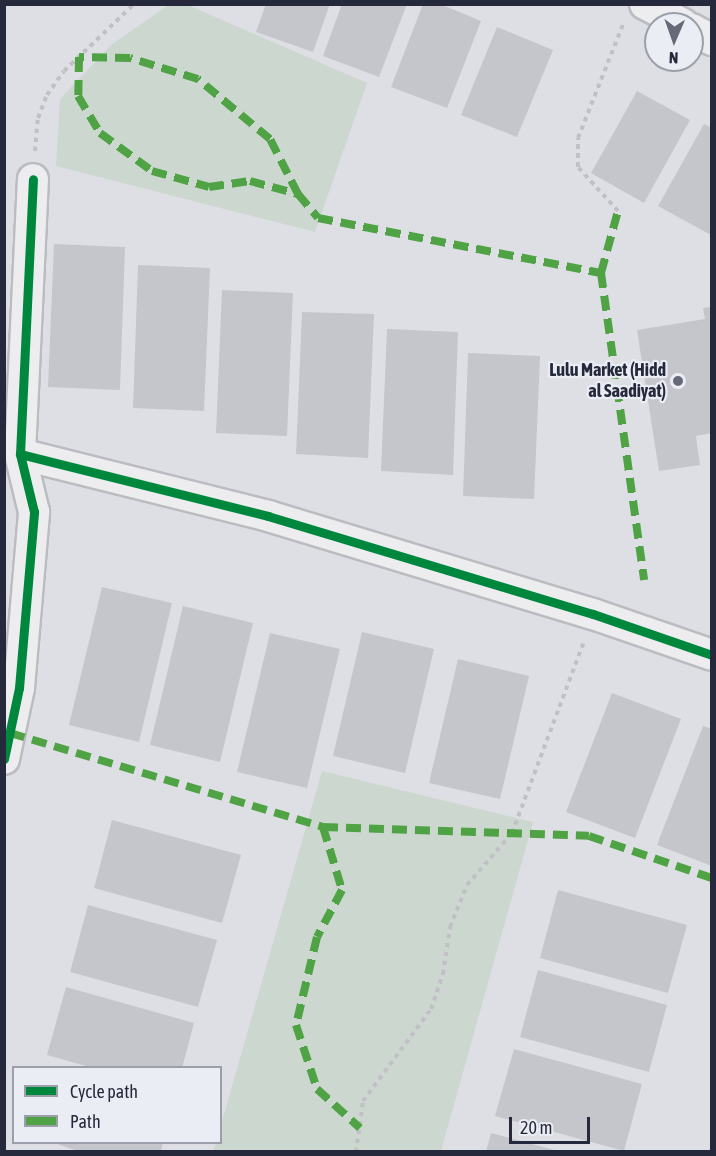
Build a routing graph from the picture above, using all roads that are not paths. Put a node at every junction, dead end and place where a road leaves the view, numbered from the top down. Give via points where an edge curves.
1 (33, 179) road end
2 (20, 454) junction
3 (711, 654) edge
4 (4, 759) edge

1 - 2 street
2 - 3 street via 268,516 594,614
2 - 4 street via 34,512 19,688

